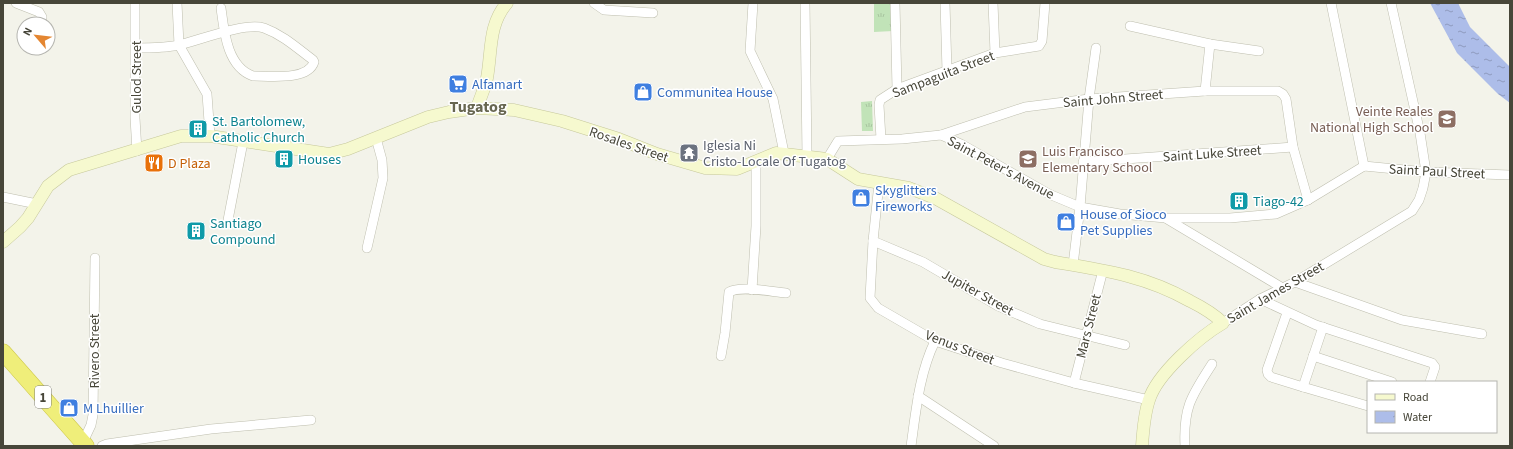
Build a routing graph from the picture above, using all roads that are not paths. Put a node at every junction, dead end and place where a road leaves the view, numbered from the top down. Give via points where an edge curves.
1 (16, 3) edge
2 (135, 3) edge
3 (176, 3) edge
4 (507, 3) edge
5 (594, 3) edge
6 (752, 3) edge
7 (805, 3) edge
8 (894, 3) edge
9 (945, 3) edge
10 (994, 3) edge
11 (1045, 3) edge
12 (1331, 3) edge
13 (1390, 3) edge
14 (221, 8) dead end
15 (653, 13) dead end
16 (41, 16) edge
17 (1130, 26) dead end
18 (224, 32) junction
19 (1210, 44) junction
20 (179, 45) junction
21 (136, 48) junction
22 (1096, 48) dead end
23 (1258, 51) dead end
24 (995, 53) junction
25 (947, 71) junction
26 (897, 89) junction
27 (1205, 91) junction
28 (1089, 99) junction
29 (477, 108) junction
30 (941, 135) junction
31 (210, 136) junction
32 (376, 138) junction
33 (881, 139) junction
34 (243, 142) junction
35 (1293, 147) junction
36 (137, 151) junction
37 (784, 153) junction
38 (807, 156) junction
39 (827, 159) junction
40 (756, 162) junction
41 (1083, 162) junction
42 (1364, 166) junction
43 (1426, 172) junction
44 (1510, 175) edge
45 (879, 183) junction
46 (3, 197) edge
47 (1308, 200) junction
48 (37, 204) junction
49 (1080, 207) junction
50 (1166, 218) junction
51 (228, 220) dead end
52 (873, 241) junction
53 (3, 242) edge
54 (367, 248) dead end
55 (94, 258) dead end
56 (1073, 265) junction
57 (1103, 270) junction
58 (1295, 282) junction
59 (1282, 288) junction
60 (752, 290) junction
61 (786, 294) dead end
62 (1260, 299) junction
63 (1287, 313) junction
64 (1223, 323) junction
65 (1323, 327) junction
66 (1482, 334) dead end
67 (1085, 336) junction
68 (935, 341) junction
69 (1125, 345) dead end
70 (3, 352) edge
71 (721, 356) dead end
72 (1313, 356) junction
73 (1212, 364) dead end
74 (1389, 381) edge
75 (1430, 381) edge
76 (1074, 383) junction
77 (1303, 387) junction
78 (918, 396) junction
79 (1149, 400) junction
80 (1367, 406) edge
81 (311, 420) dead end
82 (85, 444) edge
83 (102, 446) edge
84 (911, 446) edge
85 (994, 446) edge
86 (1142, 446) edge
87 (1185, 446) edge

1 - 16 street via 39,12
2 - 21 street, Gulod Street
3 - 20 street
4 - 29 street via 496,20 491,36 487,79
5 - 15 street via 604,10
6 - 37 street via 750,51 773,99
7 - 38 street
8 - 26 street
9 - 25 street
10 - 24 street
11 - 24 street, Sampaguita Street via 1042,41 1039,46
12 - 42 street
13 - 43 street, Saint James Street via 1420,133
14 - 18 street
17 - 19 street
18 - 18 street via 263,28 283,37 314,62 306,72 298,75 246,74 235,62
18 - 20 street
19 - 23 street
19 - 27 street
20 - 21 street
20 - 31 street via 207,94
21 - 36 street, Gulod Street
22 - 28 street
24 - 25 street, Sampaguita Street
25 - 26 street, Sampaguita Street
26 - 33 street, Sampaguita Street via 880,100
27 - 28 street, Saint John Street
27 - 35 street, Saint John Street via 1278,91 1283,94 1286,99
28 - 30 street, Saint John Street via 1025,107
28 - 41 street
29 - 32 street, Rosales Street via 428,117
29 - 40 street, Rosales Street via 514,110 539,115 705,168 737,169
30 - 33 street, Saint Peter's Avenue
30 - 49 street, Saint Peter's Avenue via 1049,194
31 - 34 street, Rosales Street
31 - 36 street, Rosales Street via 181,136
32 - 34 street, Rosales Street via 328,154
32 - 54 street via 382,160 383,178
33 - 39 street, Saint Peter's Avenue via 838,141
34 - 51 street
35 - 41 street, Saint Luke Street
35 - 47 street
36 - 48 street, Rosales Street via 69,170 48,186
37 - 38 street, Rosales Street
37 - 40 street, Rosales Street via 769,155
38 - 39 street, Rosales Street
39 - 45 street, Saint James Street via 858,179
40 - 60 street
41 - 49 street
42 - 43 street, Saint Paul Street
42 - 47 street, Saint Peter's Avenue
43 - 44 street, Saint Paul Street
43 - 58 street, Saint James Street via 1424,188 1412,211
45 - 52 street, Venus Street
45 - 56 street, Saint James Street via 909,188 925,194 955,208 1044,259
46 - 48 street
47 - 50 street, Saint Peter's Avenue via 1276,214 1230,218
48 - 53 street, Rosales Street via 20,227
49 - 50 street, Saint Peter's Avenue
49 - 56 street
50 - 59 street
52 - 67 street, Jupiter Street via 923,262 998,306 1040,324
52 - 68 street, Venus Street via 870,298 878,308
55 - 82 street, Rivero Street via 93,416
56 - 57 street, Saint James Street
57 - 64 street, Saint James Street via 1162,286 1207,310
57 - 67 street, Mars Street
58 - 59 street, Saint James Street
58 - 66 street via 1402,320
59 - 62 street, Saint James Street
60 - 61 street
60 - 71 street via 729,292
62 - 63 street
62 - 64 street, Saint James Street
63 - 65 street
63 - 77 street via 1267,370 1271,377
64 - 79 street via 1199,340 1165,373
65 - 72 street
65 - 75 street via 1432,363 1435,367
67 - 69 street, Jupiter Street
67 - 76 street, Mars Street
68 - 76 street, Venus Street
68 - 78 street via 928,356
70 - 82 highway, 1
72 - 74 street
72 - 77 street
73 - 87 street via 1190,400 1185,415
76 - 79 street, Venus Street
77 - 80 street
78 - 84 street
78 - 85 street
79 - 86 street
81 - 83 street via 211,429

